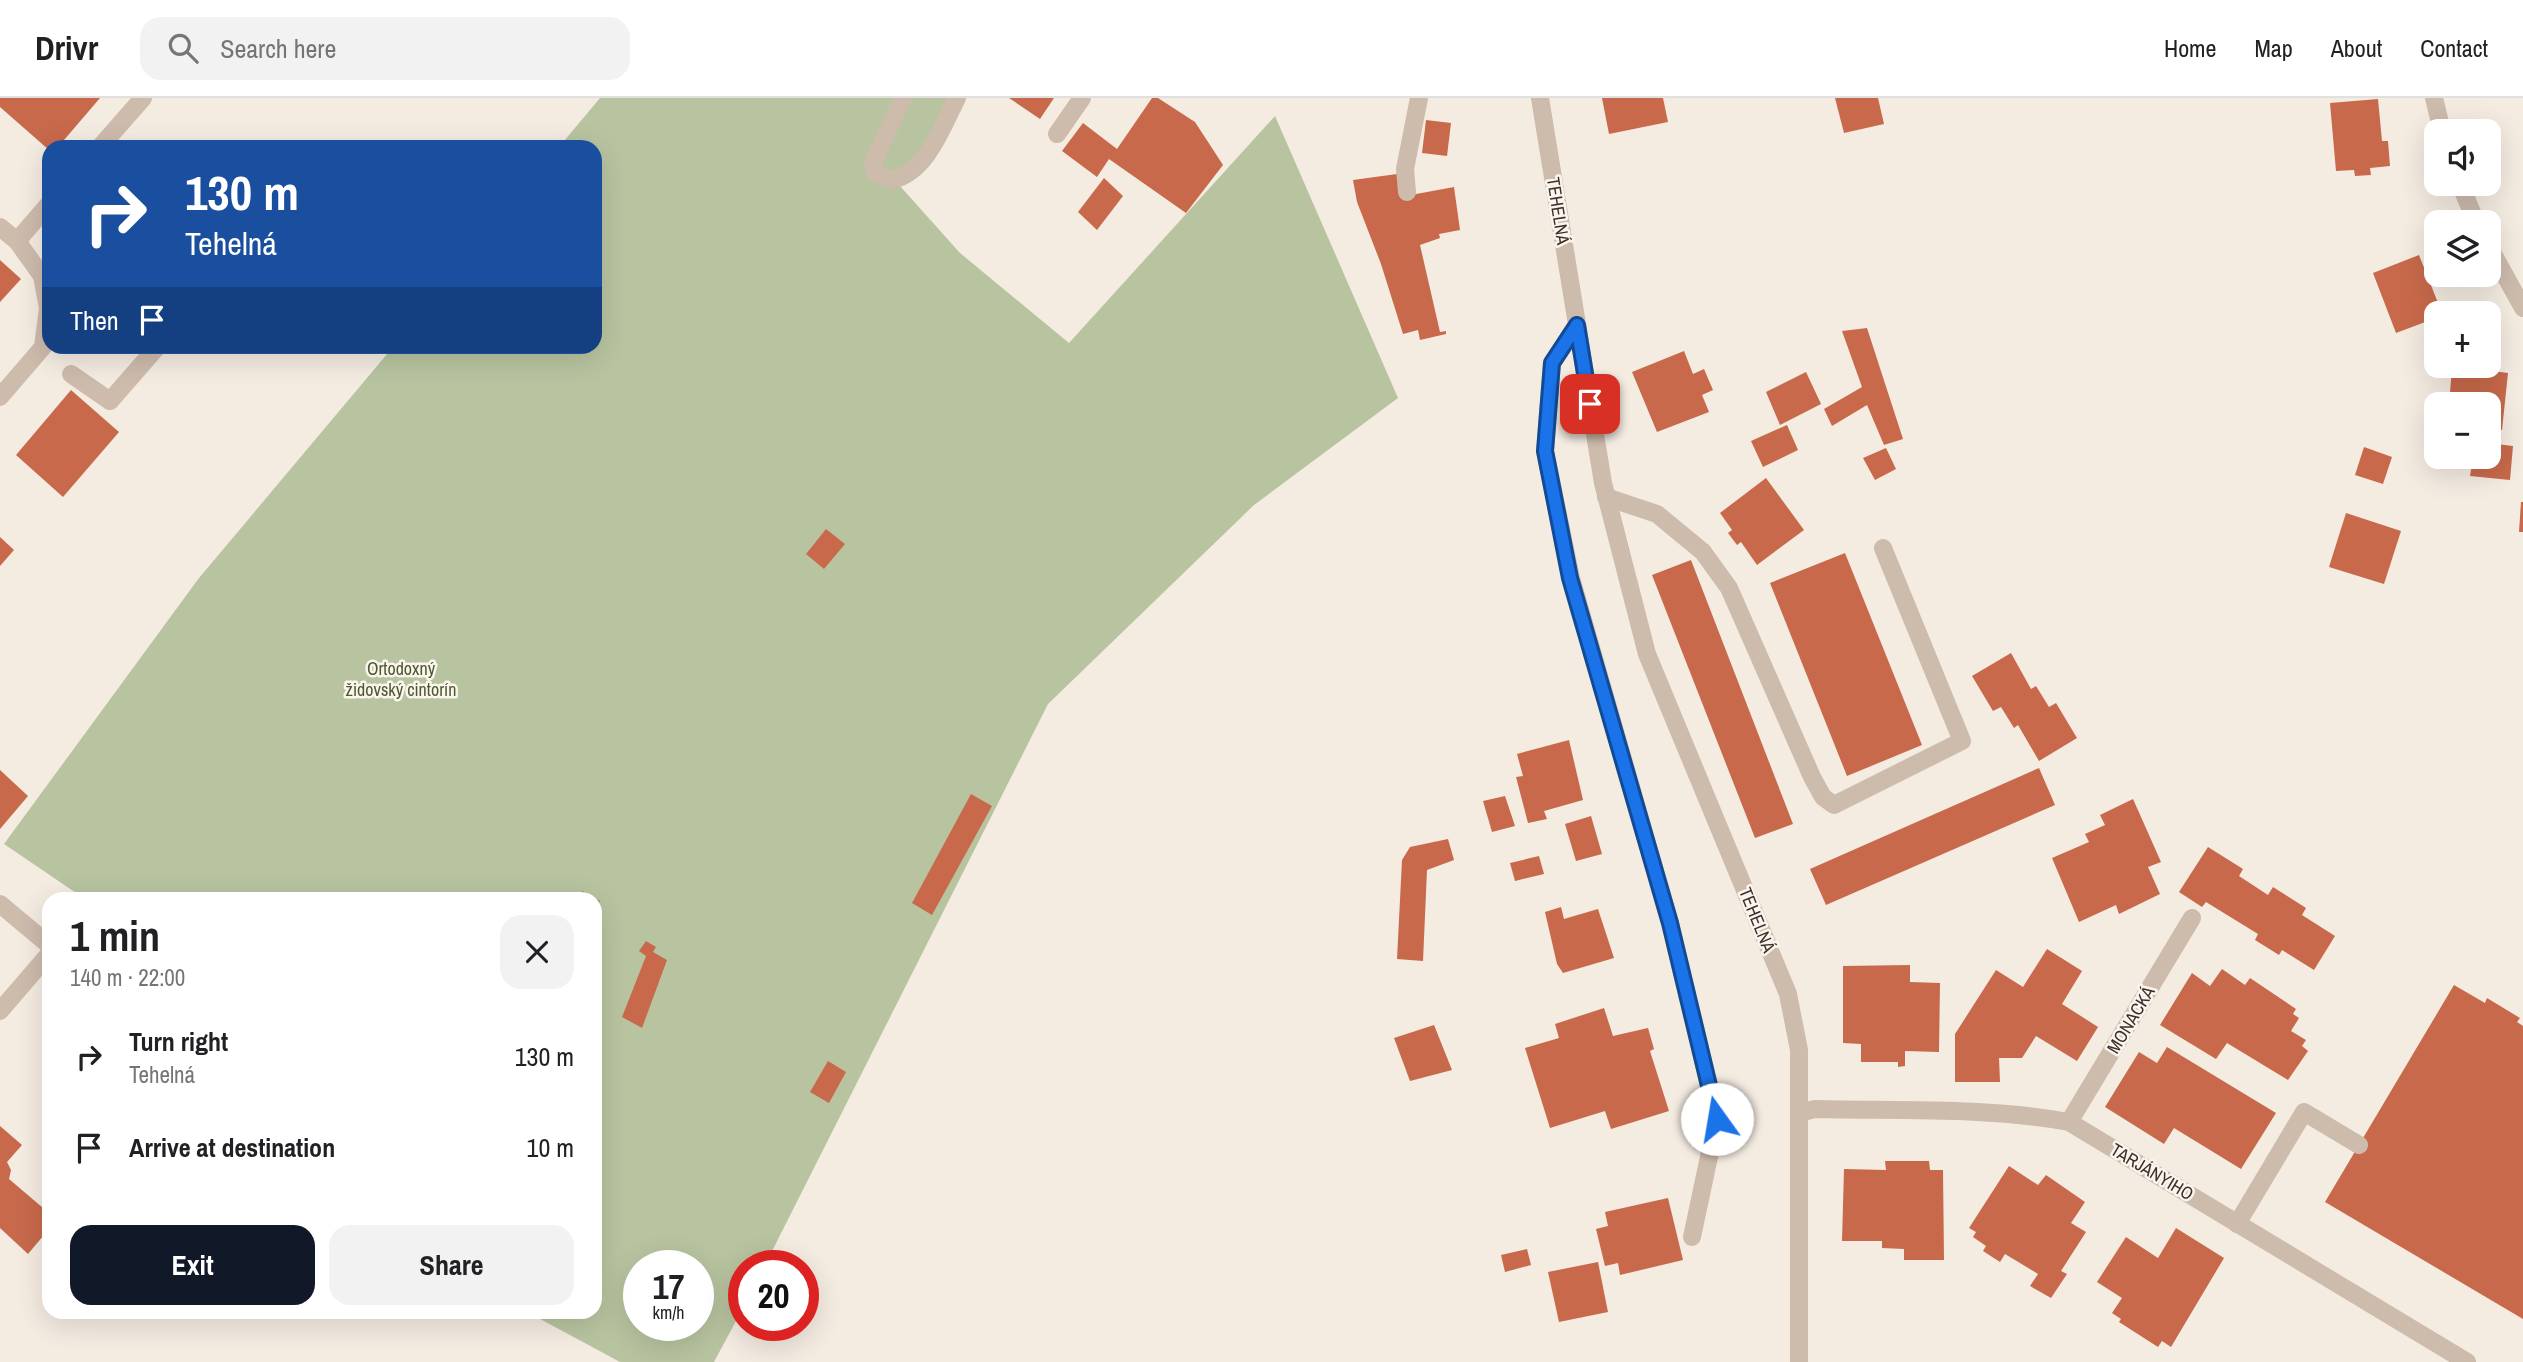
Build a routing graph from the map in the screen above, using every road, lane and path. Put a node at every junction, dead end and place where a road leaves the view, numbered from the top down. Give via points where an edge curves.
1 (143, 98) edge
2 (902, 98) edge
3 (957, 98) edge
4 (1082, 98) edge
5 (1419, 98) edge
6 (1540, 98) edge
7 (2434, 98) edge
8 (2439, 119) edge
9 (1057, 134) dead end
10 (106, 140) edge
11 (1407, 192) dead end
12 (42, 215) edge
13 (0, 227) edge
14 (16, 241) junction
15 (2501, 268) edge
16 (42, 276) edge
17 (2523, 307) edge
18 (1577, 325) junction
19 (42, 348) edge
20 (151, 354) edge
21 (71, 374) dead end
22 (0, 397) edge
23 (1606, 497) junction
24 (1883, 548) dead end
25 (0, 904) edge
26 (2192, 918) dead end
27 (42, 939) edge
28 (42, 962) edge
29 (0, 1011) edge
30 (1799, 1113) junction
31 (2069, 1122) junction
32 (2359, 1145) dead end
33 (2237, 1224) junction
34 (1692, 1237) dead end
35 (1799, 1362) edge
36 (2467, 1362) edge

1 - 10 street
2 - 3 street via 873,162 875,173 892,180 911,173 922,161
4 - 9 street
5 - 11 street via 1405,169
6 - 18 street, TEHELNÁ
7 - 8 street
12 - 14 street
13 - 14 street
14 - 16 street
15 - 17 street
18 - 23 street, TEHELNÁ
18 - 34 street via 1552,363 1545,451 1570,578 1670,923 1717,1119
19 - 22 street
20 - 21 street via 110,401
23 - 24 street via 1657,514 1703,552 1729,588 1812,777 1823,797 1834,805 1962,741
23 - 30 street, TEHELNÁ via 1647,654 1788,994 1799,1049
25 - 27 street
26 - 31 street, MONACKÁ
28 - 29 street
30 - 31 street, TARJÁNYIHO via 1815,1109 1985,1112
30 - 35 street, TEHELNÁ
31 - 33 street, TARJÁNYIHO
32 - 33 street via 2304,1112
33 - 36 street, TARJÁNYIHO

